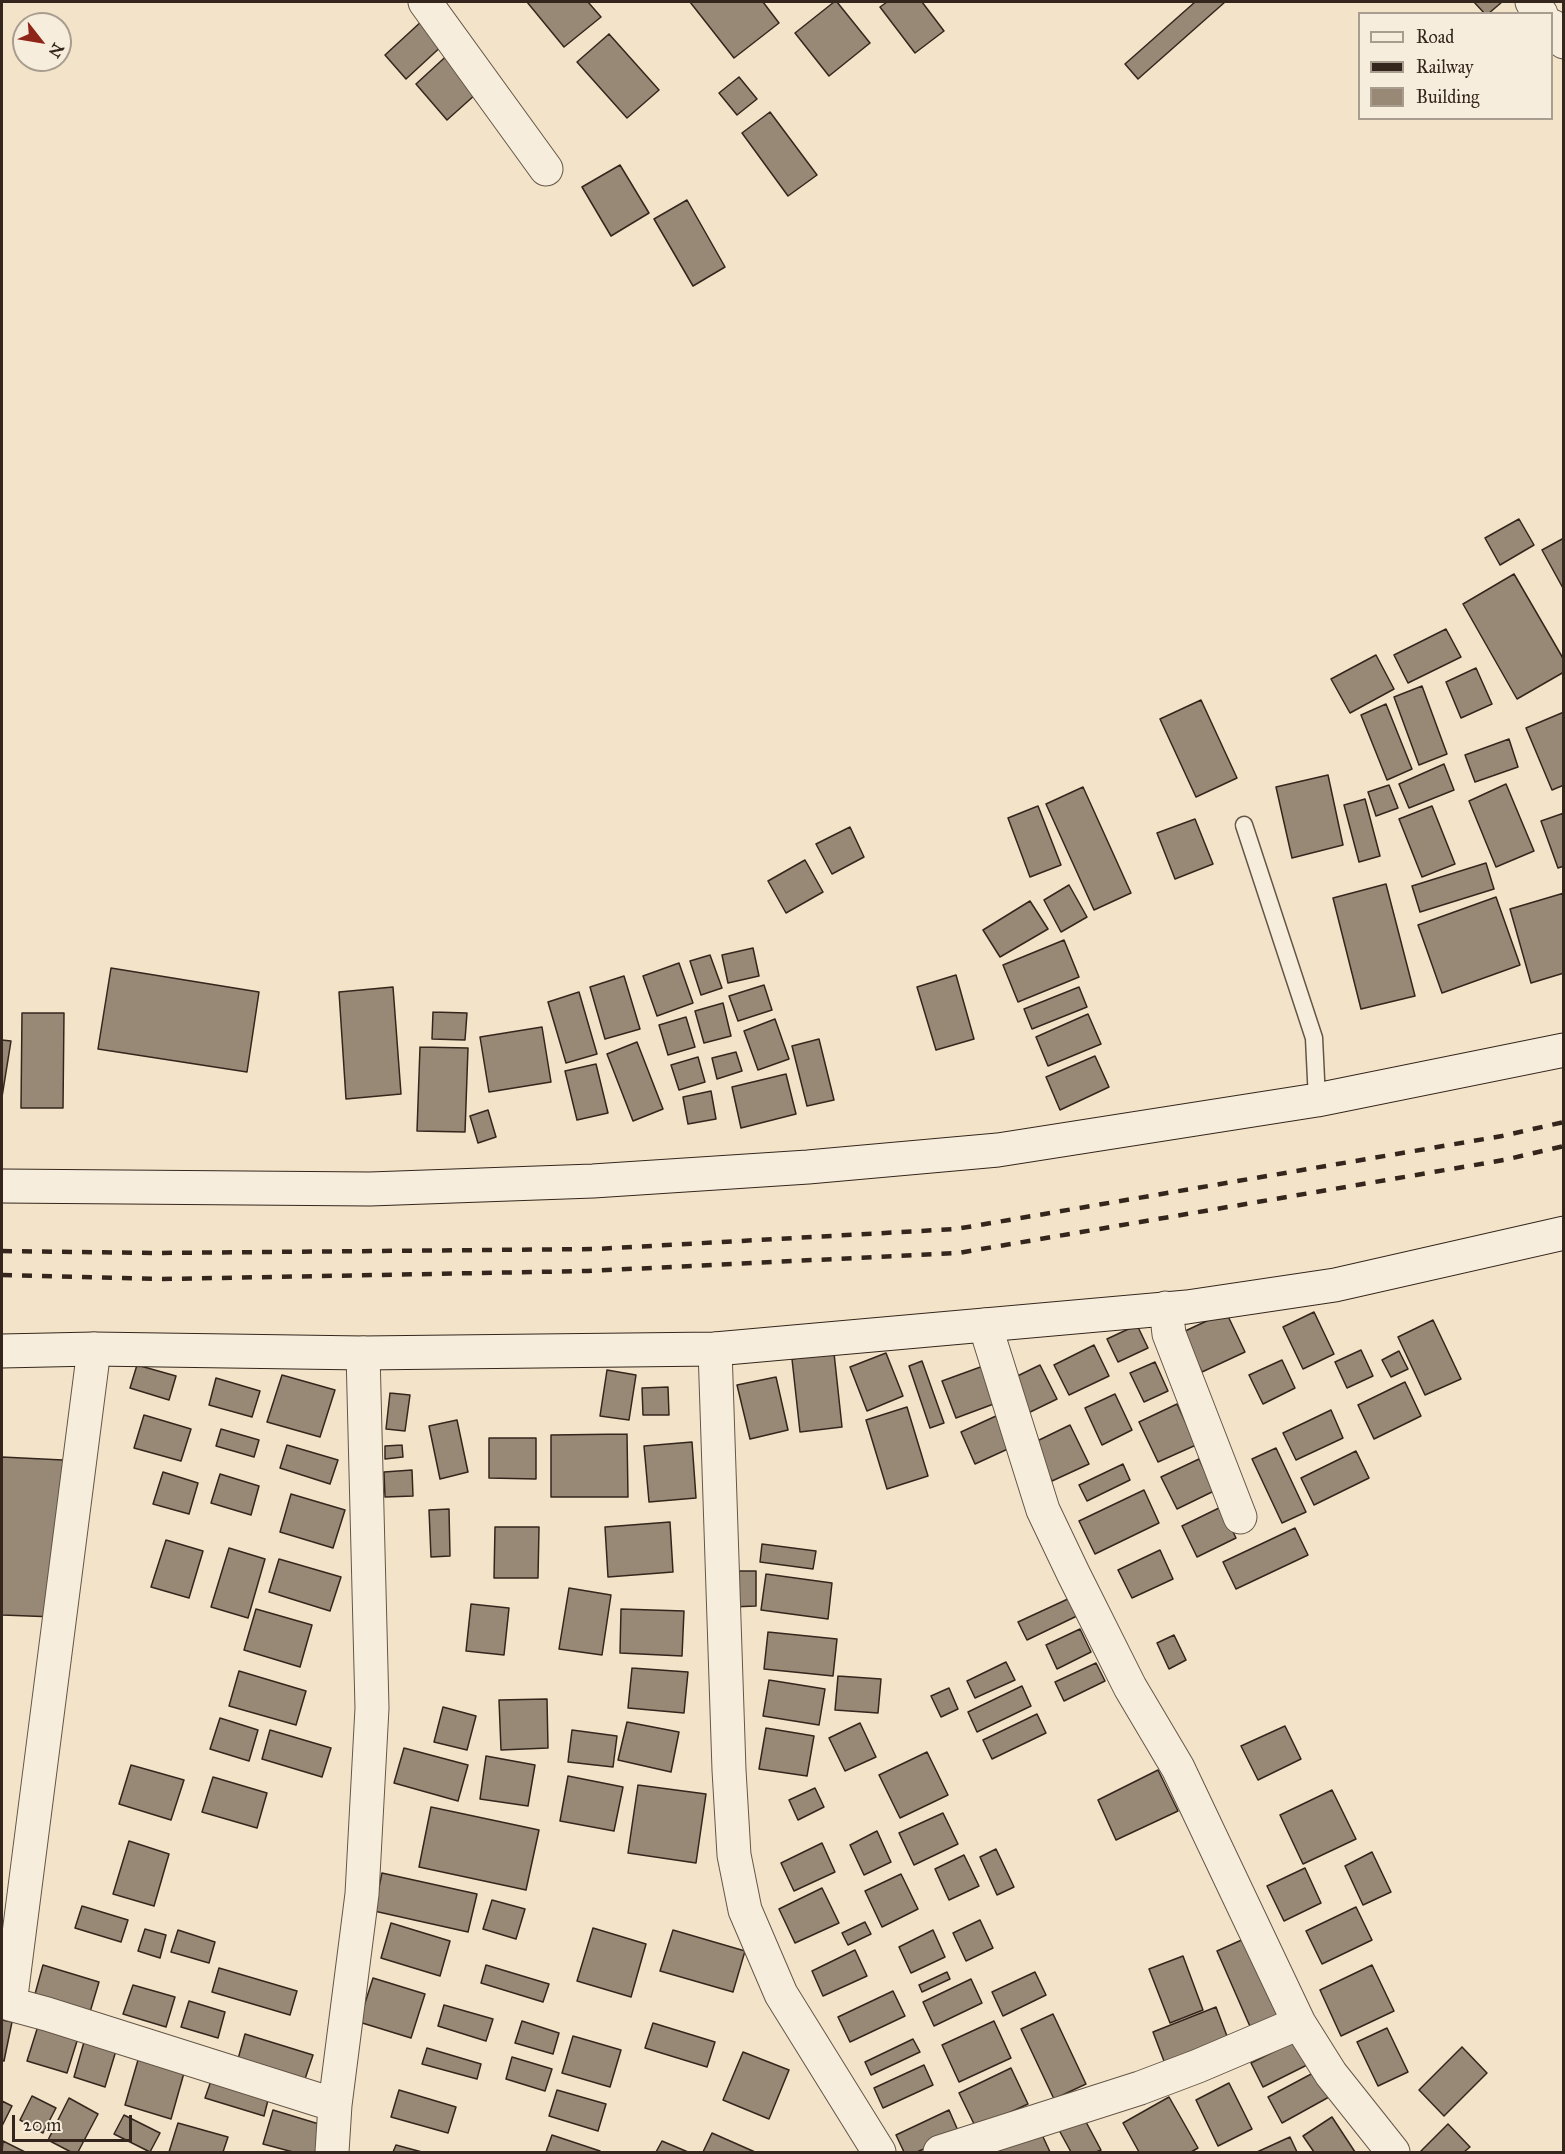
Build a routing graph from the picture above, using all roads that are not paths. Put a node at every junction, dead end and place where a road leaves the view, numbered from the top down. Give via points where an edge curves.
1 (425, 2) edge
2 (1553, 30) edge
3 (1563, 42) edge
4 (546, 169) dead end
5 (1244, 825) dead end
6 (1563, 1050) edge
7 (1317, 1100) junction
8 (2, 1186) edge
9 (1563, 1233) edge
10 (1166, 1308) junction
11 (985, 1325) junction
12 (94, 1349) junction
13 (715, 1349) junction
14 (2, 1351) edge
15 (363, 1353) junction
16 (1240, 1517) dead end
17 (6, 2003) edge
18 (1299, 2023) junction
19 (335, 2105) junction
20 (332, 2152) edge
21 (879, 2152) edge
22 (940, 2152) edge
23 (1393, 2152) edge

1 - 4 street
2 - 3 street
5 - 7 lane via 1314,1038
6 - 7 street
7 - 8 street via 998,1150 676,1176 370,1188
9 - 10 street via 1335,1285
10 - 11 street
10 - 16 street via 1169,1334
11 - 13 street
11 - 18 street via 1043,1510 1130,1687 1178,1768
12 - 14 street
12 - 15 street
12 - 17 street
13 - 15 street
13 - 21 street via 729,1770 735,1855 745,1910 781,1994
15 - 19 street via 372,1708 362,1894
17 - 19 street
18 - 22 street via 1140,2088
18 - 23 street via 1331,2074
19 - 20 street

